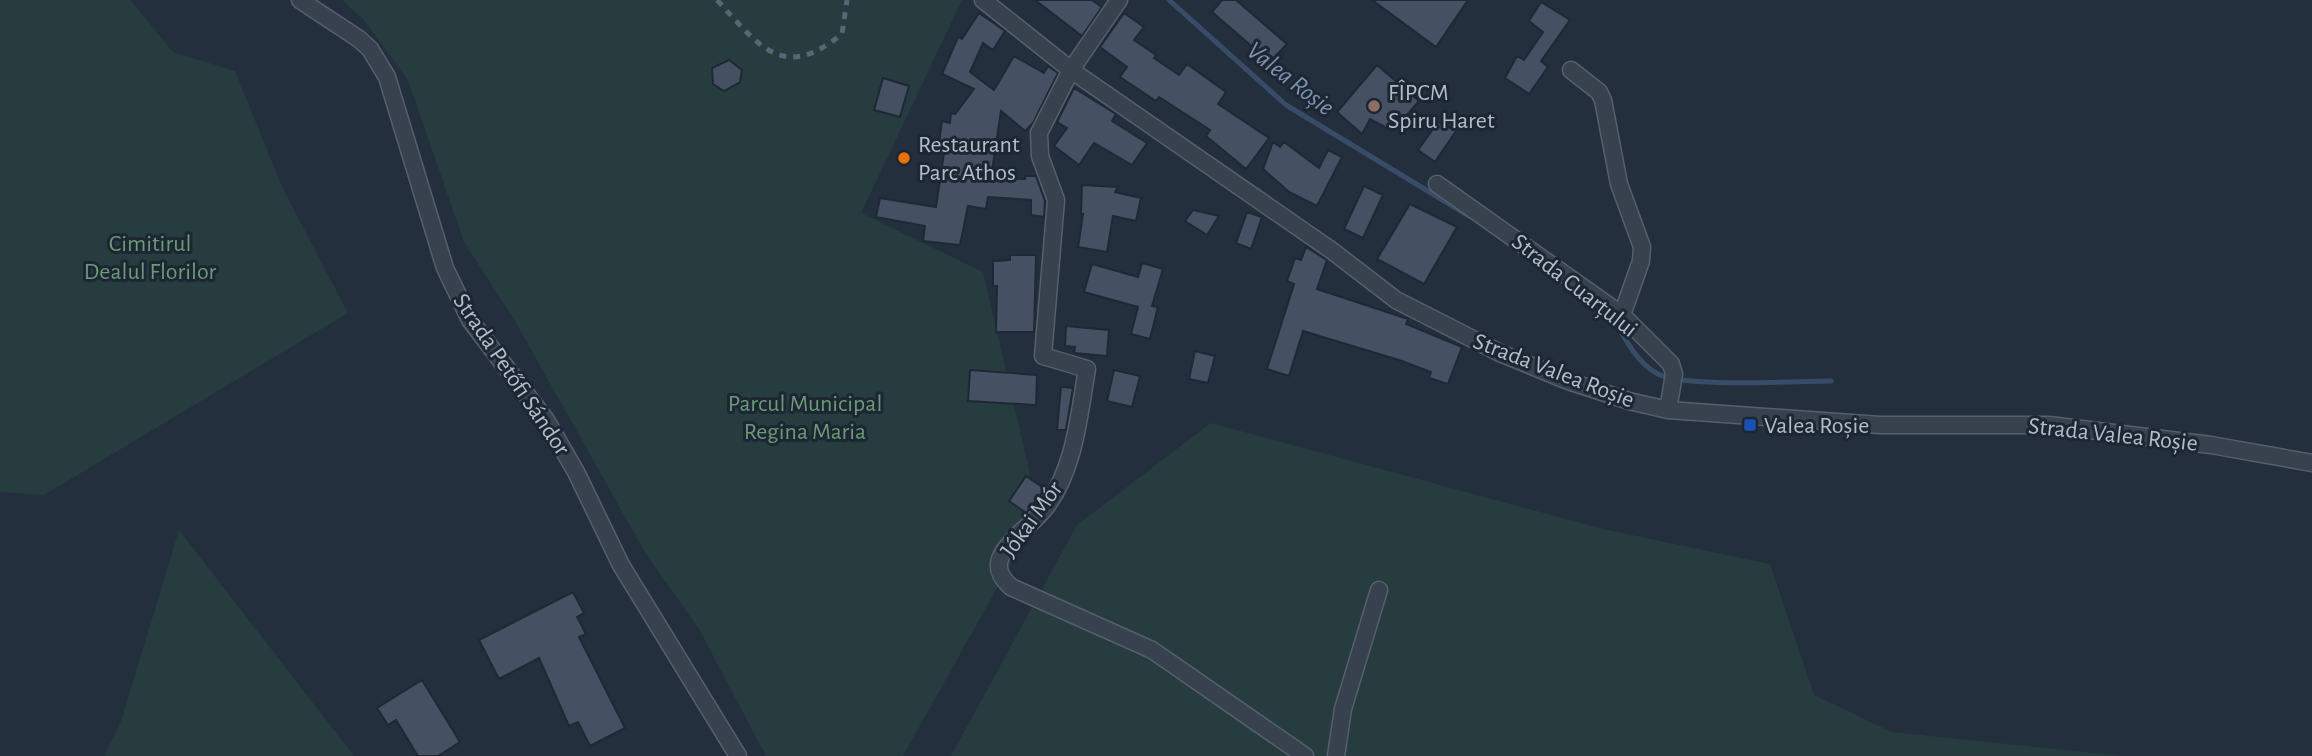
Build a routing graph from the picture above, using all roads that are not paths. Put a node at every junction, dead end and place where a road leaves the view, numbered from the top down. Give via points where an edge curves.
1 (300, 0) edge
2 (983, 0) edge
3 (1119, 0) edge
4 (1071, 70) junction
5 (1571, 70) dead end
6 (1437, 184) dead end
7 (1622, 315) junction
8 (1668, 410) junction
9 (2312, 463) edge
10 (1380, 590) dead end
11 (738, 756) edge
12 (1305, 756) edge
13 (1336, 756) edge

1 - 11 street, Strada Petőfi Sándor via 359,39 387,77 458,299 546,421 621,565
2 - 4 street, Strada Valea Roșie
3 - 4 street
4 - 8 street, Strada Valea Roșie via 1331,250 1364,278 1425,316 1568,381
4 - 12 street, Jókai Mór via 1037,144 1056,200 1042,356 1087,369 1073,448 1059,488 1003,554 1002,576 1011,587 1152,650
5 - 7 street via 1604,100 1619,184 1642,247
6 - 7 street, Strada Cuarțului
7 - 8 street, Strada Cuarțului via 1671,364 1674,374
8 - 9 street, Strada Valea Roșie via 1880,425 2049,425
10 - 13 street via 1346,698

